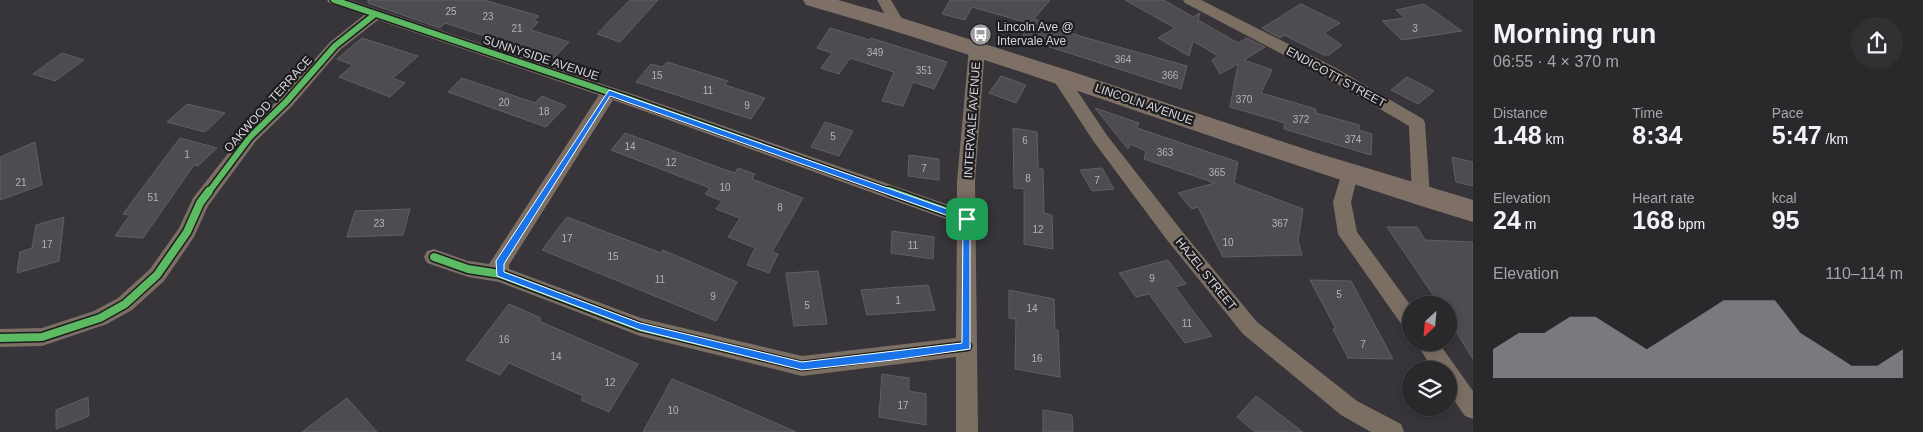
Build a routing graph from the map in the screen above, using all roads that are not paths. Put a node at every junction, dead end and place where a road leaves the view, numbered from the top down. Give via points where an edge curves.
1 (334, 0) edge
2 (814, 0) edge
3 (884, 0) edge
4 (1190, 0) edge
5 (1227, 0) edge
6 (1211, 11) junction
7 (374, 15) junction
8 (897, 24) junction
9 (977, 48) junction
10 (1058, 75) junction
11 (609, 93) junction
12 (1349, 174) junction
13 (1421, 196) junction
14 (1473, 211) edge
15 (967, 219) junction
16 (434, 257) dead end
17 (500, 274) junction
18 (1402, 309) edge
19 (0, 338) edge
20 (967, 346) junction
21 (1457, 386) edge
22 (1473, 409) edge
23 (967, 432) edge
24 (1393, 432) edge

1 - 7 street, SUNNYSIDE AVENUE
2 - 8 main road, LINCOLN AVENUE
3 - 8 street
4 - 6 street, ENDICOTT STREET
5 - 6 street
6 - 13 street, ENDICOTT STREET via 1328,71 1417,123
7 - 11 street, SUNNYSIDE AVENUE
7 - 19 street, OAKWOOD TERRACE via 335,46 250,137 200,203 186,232 156,275 125,304 100,318 42,337
8 - 9 main road, LINCOLN AVENUE
9 - 10 main road, LINCOLN AVENUE
9 - 15 street, INTERVALE AVENUE via 966,181
10 - 12 main road, LINCOLN AVENUE
10 - 24 street, HAZEL STREET via 1106,146 1250,328 1349,408
11 - 15 street, SUNNYSIDE AVENUE
11 - 17 street via 499,264
12 - 13 main road, LINCOLN AVENUE
12 - 18 street via 1342,202 1348,234
13 - 14 main road, LINCOLN AVENUE
15 - 20 street, INTERVALE AVENUE
16 - 17 street via 468,269
17 - 20 street via 640,326 802,366
20 - 23 street, INTERVALE AVENUE
21 - 22 street

